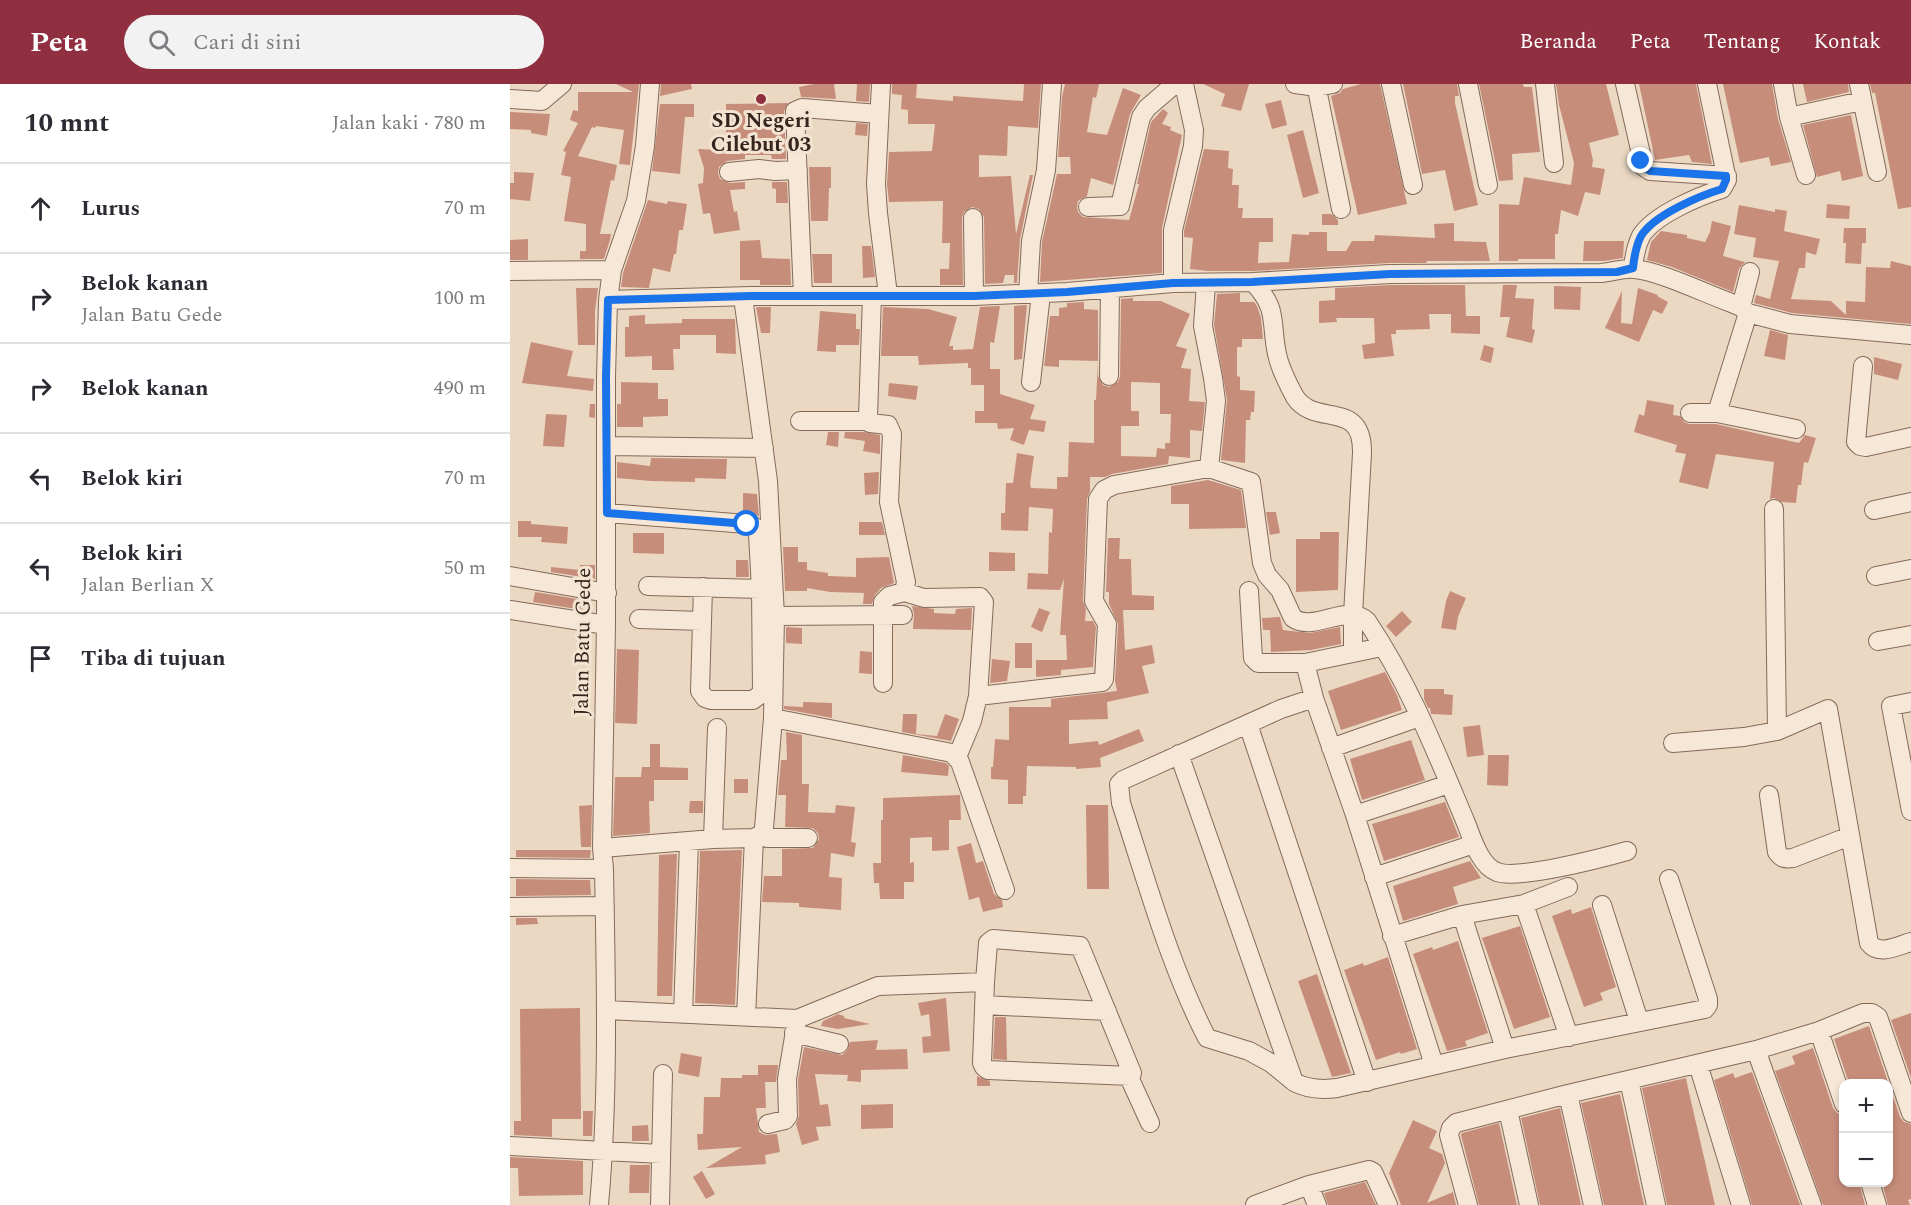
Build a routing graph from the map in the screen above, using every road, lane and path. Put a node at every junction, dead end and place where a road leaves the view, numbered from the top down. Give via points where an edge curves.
1 (562, 84) edge
2 (650, 84) edge
3 (881, 84) edge
4 (1052, 84) edge
5 (1175, 84) edge
6 (1184, 84) edge
7 (1295, 84) edge
8 (1391, 84) edge
9 (1468, 84) edge
10 (1545, 84) edge
11 (1625, 84) edge
12 (1707, 84) edge
13 (1783, 84) edge
14 (1322, 85) edge
15 (1861, 93) edge
16 (510, 99) edge
17 (879, 114) junction
18 (1789, 117) junction
19 (1554, 163) dead end
20 (798, 170) junction
21 (729, 172) dead end
22 (1877, 172) dead end
23 (1806, 175) dead end
24 (1726, 178) junction
25 (1413, 185) dead end
26 (1488, 185) dead end
27 (1088, 207) dead end
28 (1341, 209) dead end
29 (974, 218) dead end
30 (1633, 268) junction
31 (612, 270) junction
32 (510, 271) edge
33 (1750, 272) dead end
34 (1252, 282) junction
35 (1173, 283) junction
36 (1206, 284) junction
37 (1110, 288) junction
38 (1034, 294) junction
39 (880, 295) junction
40 (803, 296) junction
41 (974, 296) junction
42 (743, 297) junction
43 (608, 300) junction
44 (1744, 310) junction
45 (1911, 335) edge
46 (1863, 366) dead end
47 (1109, 376) dead end
48 (1031, 382) dead end
49 (1690, 413) dead end
50 (1717, 413) junction
51 (800, 421) dead end
52 (868, 421) junction
53 (1796, 429) dead end
54 (1911, 437) edge
55 (607, 446) junction
56 (764, 448) junction
57 (1209, 468) junction
58 (1911, 502) edge
59 (1774, 509) dead end
60 (1874, 510) dead end
61 (607, 513) junction
62 (1911, 569) edge
63 (510, 576) edge
64 (1876, 576) dead end
65 (648, 586) dead end
66 (703, 587) junction
67 (761, 589) junction
68 (1249, 591) dead end
69 (904, 592) junction
70 (607, 593) junction
71 (510, 610) edge
72 (883, 615) junction
73 (903, 615) dead end
74 (1353, 615) junction
75 (775, 616) junction
76 (639, 620) dead end
77 (702, 621) junction
78 (606, 625) junction
79 (1911, 635) edge
80 (1878, 641) dead end
81 (1377, 648) dead end
82 (1353, 653) junction
83 (1305, 663) junction
84 (883, 683) dead end
85 (978, 696) junction
86 (1314, 698) junction
87 (1911, 702) edge
88 (773, 718) junction
89 (1411, 720) dead end
90 (1248, 724) junction
91 (717, 728) dead end
92 (1777, 731) junction
93 (1673, 743) dead end
94 (1331, 748) junction
95 (1179, 754) junction
96 (957, 757) junction
97 (1443, 786) dead end
98 (1769, 795) dead end
99 (1911, 812) edge
100 (1355, 815) junction
101 (1850, 836) junction
102 (756, 837) junction
103 (808, 838) dead end
104 (713, 839) junction
105 (689, 841) junction
106 (1465, 847) dead end
107 (602, 848) junction
108 (1627, 851) dead end
109 (510, 868) edge
110 (604, 869) junction
111 (1374, 877) junction
112 (1669, 879) dead end
113 (1568, 887) dead end
114 (1005, 890) dead end
115 (1524, 904) junction
116 (1602, 905) dead end
117 (605, 906) junction
118 (510, 907) edge
119 (1462, 915) junction
120 (1392, 936) junction
121 (1911, 942) edge
122 (985, 982) junction
123 (984, 1005) junction
124 (606, 1010) junction
125 (1107, 1011) junction
126 (683, 1014) junction
127 (746, 1017) junction
128 (1639, 1022) junction
129 (796, 1026) junction
130 (1819, 1031) junction
131 (1569, 1037) junction
132 (839, 1044) dead end
133 (1505, 1049) junction
134 (1756, 1050) junction
135 (1698, 1064) junction
136 (1434, 1065) junction
137 (663, 1074) dead end
138 (1130, 1077) junction
139 (1629, 1080) junction
140 (1294, 1082) junction
141 (1367, 1082) junction
142 (1839, 1089) edge
143 (1568, 1094) junction
144 (1508, 1110) junction
145 (1911, 1113) edge
146 (1150, 1123) dead end
147 (768, 1124) dead end
148 (510, 1146) edge
149 (603, 1151) junction
150 (661, 1154) junction
151 (1309, 1185) junction
152 (1872, 1187) edge
153 (599, 1205) edge
154 (660, 1205) edge
155 (1256, 1205) edge
156 (1317, 1205) edge
157 (1388, 1205) edge
158 (1468, 1205) edge
159 (1530, 1205) edge
160 (1593, 1205) edge
161 (1656, 1205) edge
162 (1741, 1205) edge
163 (1812, 1205) edge
164 (1877, 1205) edge

1 - 16 street via 542,101
2 - 31 street, Jalan Batu Gede via 636,201
3 - 17 street
4 - 38 street via 1046,170 1031,241
5 - 27 street via 1141,117 1120,206
6 - 35 street via 1194,130 1173,230
7 - 14 street
8 - 25 street
9 - 26 street
10 - 19 street
11 - 24 street via 1644,167 1650,171
12 - 24 street
13 - 18 street
14 - 28 street
15 - 18 street
15 - 22 street
17 - 20 street via 796,110
17 - 39 street via 876,184
18 - 23 street
20 - 21 street
20 - 40 street
24 - 30 street via 1722,189 1661,217 1644,232
29 - 41 street
30 - 34 street via 1601,273 1390,274
30 - 44 street
31 - 32 street
31 - 43 street, Jalan Batu Gede
33 - 44 street
34 - 36 street
34 - 74 street via 1269,303 1280,365 1297,399 1310,410 1345,418 1360,435
35 - 36 street
35 - 37 street
36 - 57 street via 1203,326 1215,401
37 - 38 street
37 - 47 street
38 - 41 street
38 - 48 street
39 - 40 street
39 - 41 street
39 - 52 street
40 - 42 street
42 - 43 street
42 - 56 street
43 - 55 street, Jalan Batu Gede
44 - 45 street via 1790,324
44 - 50 street
46 - 54 street via 1856,442 1866,447
49 - 50 street
50 - 53 street
51 - 52 street
52 - 69 street via 888,424 892,434 889,502 906,582
55 - 56 street
55 - 61 street, Jalan Batu Gede
56 - 75 street
57 - 74 street via 1251,482 1262,563 1293,618 1302,622
57 - 85 street via 1120,483 1100,494 1094,601 1107,624 1101,682
58 - 60 street
59 - 92 street
61 - 67 street via 751,525 758,535
61 - 70 street, Jalan Batu Gede
62 - 64 street
63 - 70 street
65 - 66 street
66 - 67 street
66 - 77 street
67 - 77 street via 762,693 753,700 711,700 702,695
68 - 83 street via 1255,661
69 - 72 street via 886,597
69 - 85 street via 924,598 983,599
70 - 78 street, Jalan Batu Gede
71 - 78 street
72 - 73 street
72 - 75 street
72 - 84 street
74 - 82 street
74 - 108 street via 1366,621 1399,671 1473,841 1494,872 1508,875
75 - 88 street
76 - 77 street
78 - 107 street, Jalan Batu Gede
79 - 80 street
81 - 82 street
82 - 83 street
83 - 86 street
85 - 96 street
86 - 90 street
86 - 94 street
87 - 99 street via 1891,706
88 - 96 street via 946,750
88 - 102 street via 766,822 763,833
89 - 94 street
90 - 95 street
90 - 141 street
91 - 104 street
92 - 93 street
92 - 101 street via 1828,709
94 - 100 street
95 - 140 street
95 - 140 street via 1119,784 1121,803 1163,933 1207,1038 1249,1051
96 - 114 street
97 - 100 street
98 - 101 street via 1780,857 1793,858
100 - 111 street
101 - 121 street via 1869,943 1880,951
102 - 103 street
102 - 104 street
102 - 127 street
104 - 105 street
105 - 107 street
105 - 126 street
106 - 111 street
107 - 110 street, Jalan Batu Gede
109 - 110 street
110 - 117 street, Jalan Batu Gede
111 - 120 street
112 - 128 street via 1708,1005 1705,1009
113 - 115 street
115 - 119 street
115 - 131 street
116 - 128 street
117 - 118 street
117 - 124 street, Jalan Batu Gede
119 - 120 street
119 - 133 street
120 - 136 street
122 - 123 street
122 - 125 street via 988,943 993,939 1078,944
122 - 129 street via 878,987
123 - 125 street
123 - 138 street via 985,1069
124 - 126 street
124 - 149 street, Jalan Batu Gede
125 - 138 street via 1132,1072
126 - 127 street
127 - 129 street
128 - 131 street
129 - 132 street
129 - 147 street via 788,1079 788,1116
130 - 134 street
130 - 142 street
130 - 145 street via 1863,1013 1875,1014
131 - 133 street
133 - 136 street
134 - 135 street
134 - 163 street
135 - 139 street
135 - 162 street
136 - 141 street
137 - 150 street
138 - 146 street
139 - 143 street
139 - 161 street
140 - 141 street via 1327,1090
143 - 144 street
143 - 160 street
144 - 158 street via 1450,1128
144 - 159 street
148 - 149 street
149 - 150 street
149 - 153 street, Jalan Batu Gede
150 - 154 street
151 - 155 street
151 - 156 street
151 - 157 street via 1369,1170
152 - 164 street

